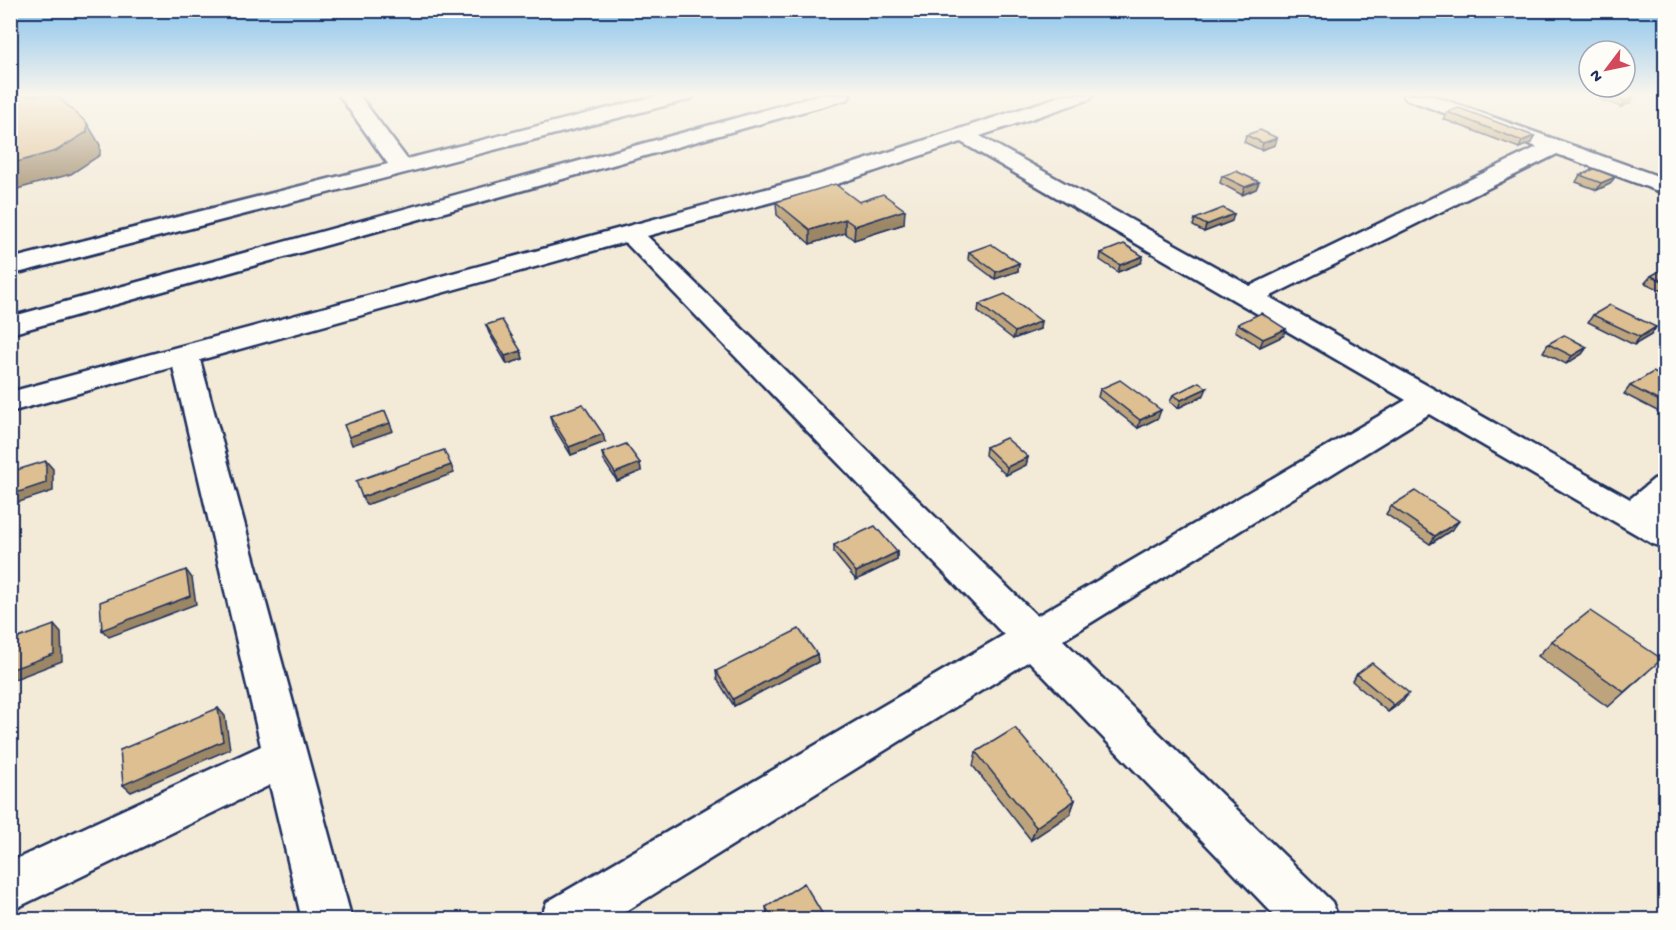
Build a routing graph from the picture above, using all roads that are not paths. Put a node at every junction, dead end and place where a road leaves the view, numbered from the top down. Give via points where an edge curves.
1 (381, 138) edge
2 (516, 138) edge
3 (685, 138) edge
4 (949, 138) edge
5 (970, 138) edge
6 (1532, 138) edge
7 (1555, 147) junction
8 (402, 168) junction
9 (1665, 187) edge
10 (631, 234) junction
11 (10, 267) edge
12 (1248, 297) junction
13 (10, 326) edge
14 (184, 354) junction
15 (1429, 400) junction
16 (10, 402) edge
17 (1665, 488) edge
18 (1632, 516) junction
19 (1665, 535) edge
20 (1033, 638) junction
21 (285, 756) junction
22 (10, 887) edge
23 (327, 920) edge
24 (566, 920) edge
25 (1314, 920) edge

1 - 8 street
2 - 8 street
3 - 13 street
4 - 10 street via 826,180
5 - 12 street
6 - 7 street
7 - 9 street
7 - 12 street
8 - 11 street
10 - 14 street
10 - 20 street
12 - 15 street
14 - 16 street
14 - 21 street
15 - 18 street
15 - 20 street
17 - 18 street
18 - 19 street
20 - 24 street
20 - 25 street
21 - 22 street
21 - 23 street

